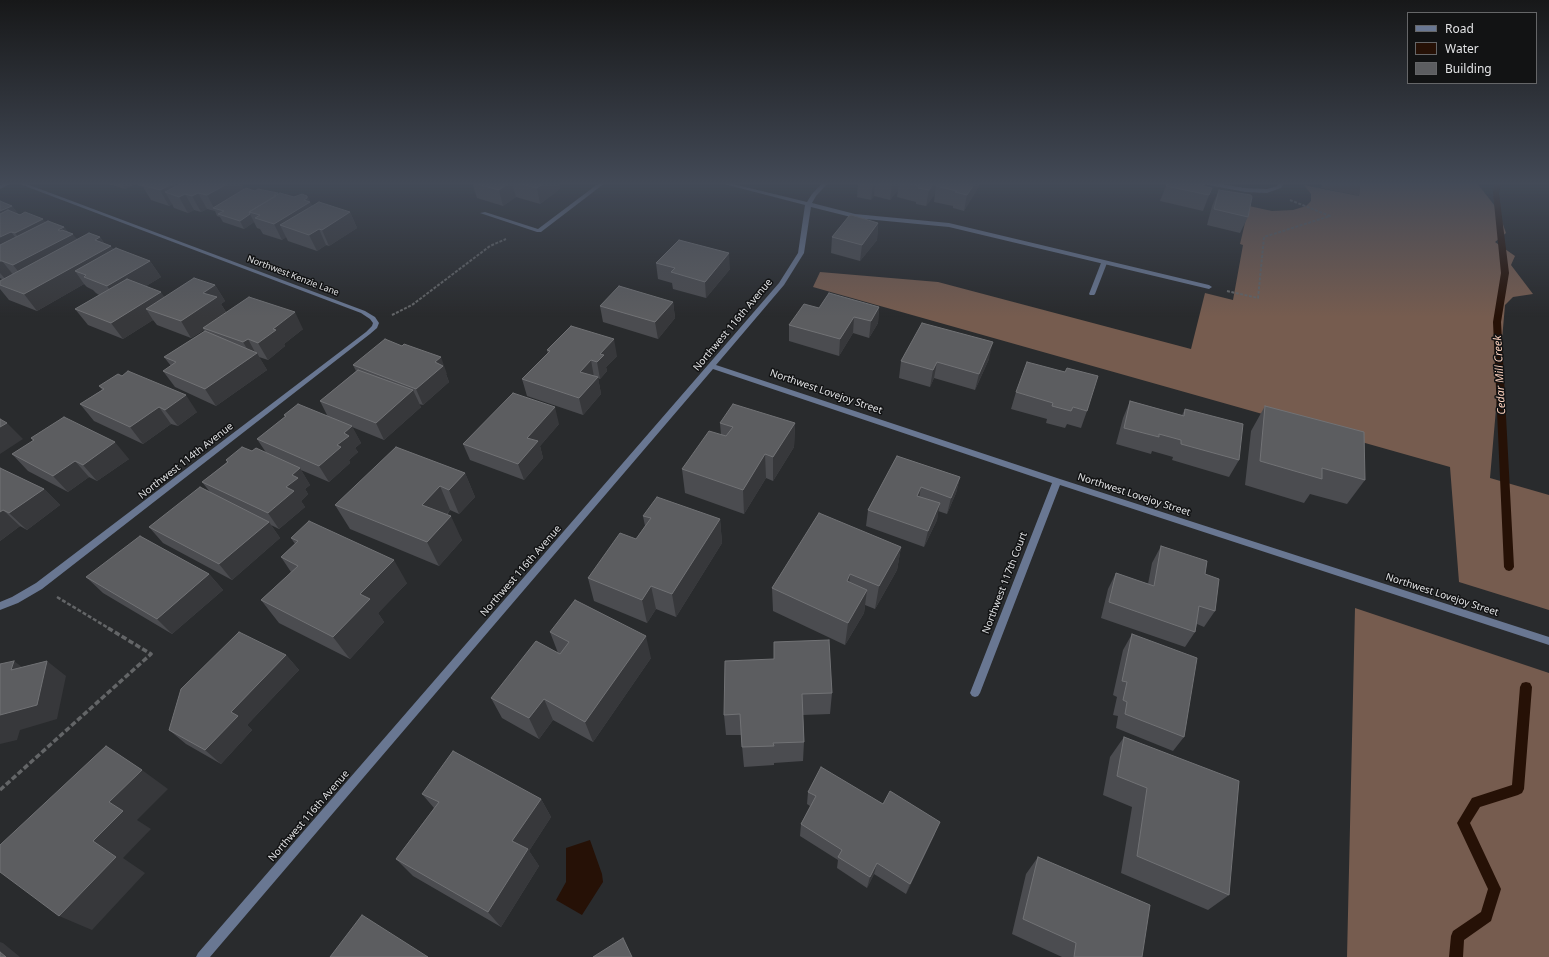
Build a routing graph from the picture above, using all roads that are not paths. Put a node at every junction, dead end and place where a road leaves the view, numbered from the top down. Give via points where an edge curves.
1 (139, 228) edge
2 (530, 228) edge
3 (543, 228) edge
4 (805, 228) edge
5 (960, 228) edge
6 (1104, 263) junction
7 (1210, 288) road end
8 (1092, 294) dead end
9 (376, 323) joint
10 (713, 366) junction
11 (1057, 481) junction
12 (0, 606) edge
13 (1549, 641) edge
14 (975, 693) dead end
15 (202, 957) edge

1 - 9 street, Northwest Kenzie Lane via 363,312
2 - 3 street via 539,231
4 - 10 street, Northwest 116th Avenue via 802,253 782,284
5 - 6 street
6 - 7 street
6 - 8 street
9 - 12 street, Northwest 114th Avenue via 368,333 39,586
10 - 11 street, Northwest Lovejoy Street
10 - 15 street, Northwest 116th Avenue
11 - 13 street, Northwest Lovejoy Street
11 - 14 street, Northwest 117th Court

